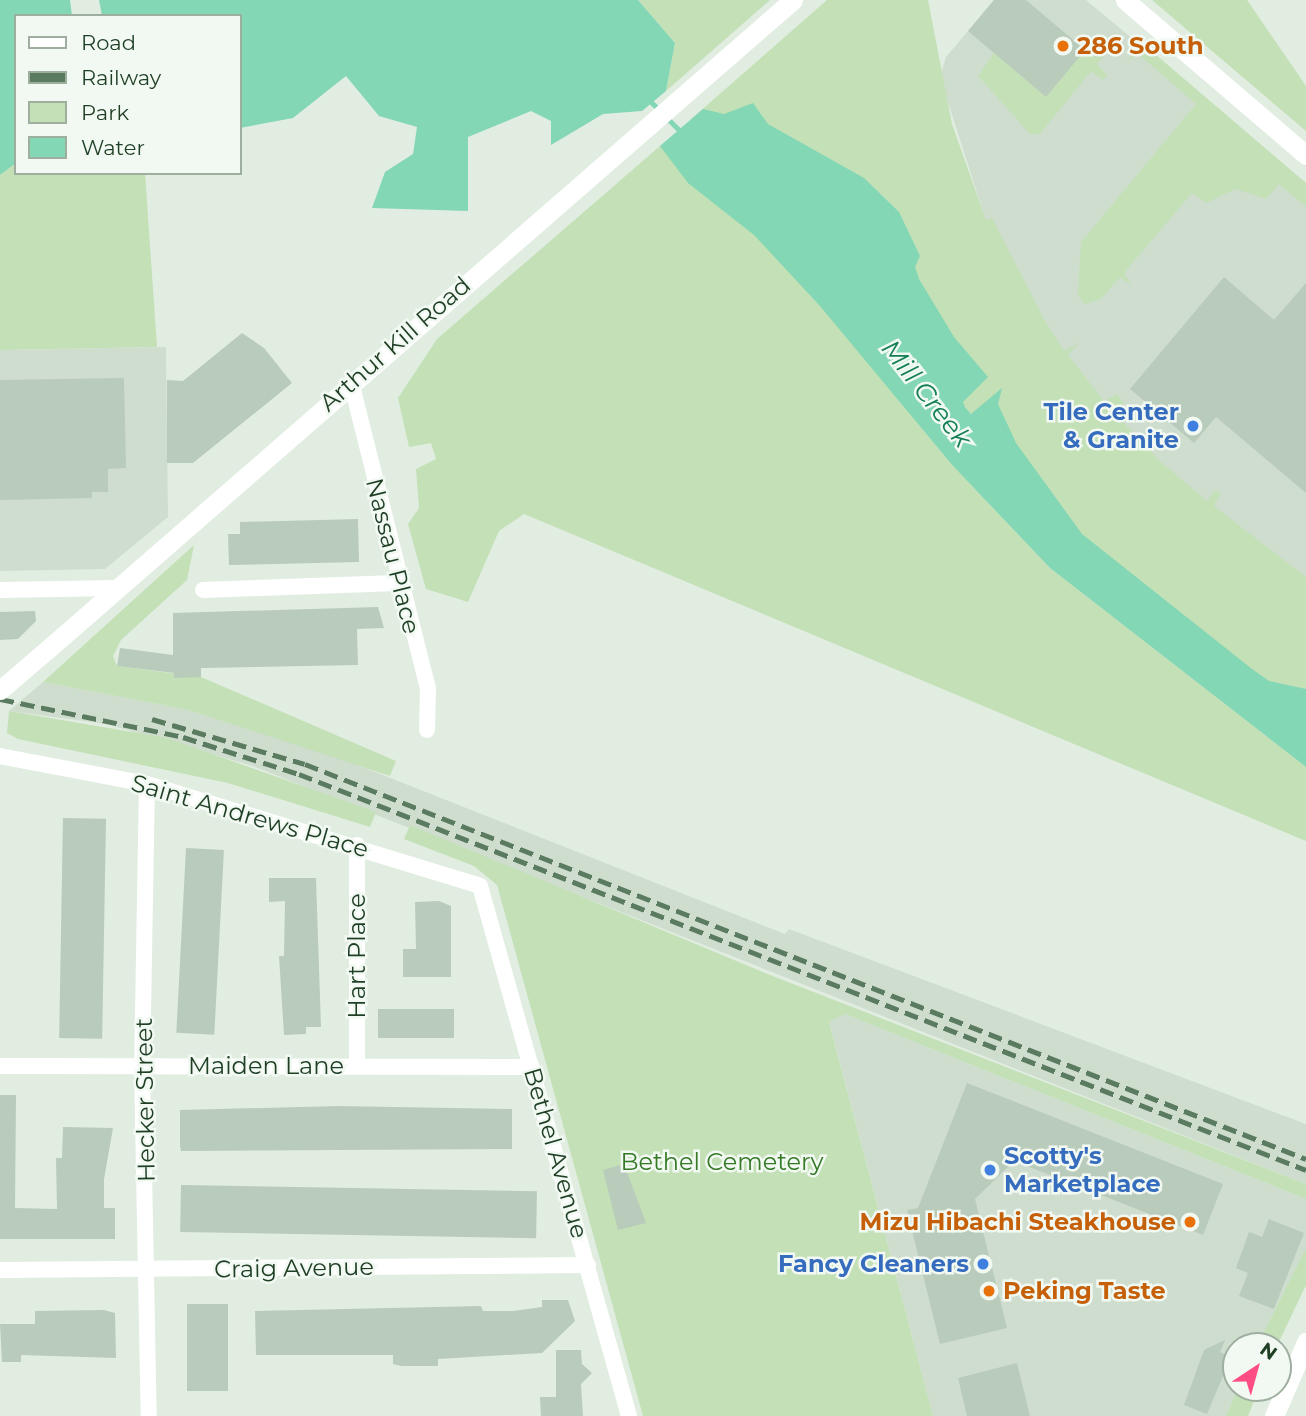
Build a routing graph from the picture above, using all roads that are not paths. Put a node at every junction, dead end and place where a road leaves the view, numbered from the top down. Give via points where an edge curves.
1 (793, 0) edge
2 (1125, 0) edge
3 (1306, 155) edge
4 (351, 382) junction
5 (397, 583) junction
6 (115, 588) junction
7 (0, 590) edge
8 (203, 590) dead end
9 (0, 690) edge
10 (427, 730) dead end
11 (4, 755) edge
12 (147, 784) junction
13 (357, 845) junction
14 (483, 890) joint
15 (0, 1066) edge
16 (142, 1066) junction
17 (356, 1066) junction
18 (532, 1067) junction
19 (588, 1265) junction
20 (149, 1269) junction
21 (0, 1270) edge
22 (1306, 1342) edge
23 (149, 1416) edge
24 (629, 1416) edge
25 (1274, 1416) edge

1 - 4 street, Arthur Kill Road
2 - 3 street
4 - 5 street, Nassau Place
4 - 6 street, Arthur Kill Road
5 - 8 street
5 - 10 street, Nassau Place via 428,688
6 - 7 street
6 - 9 street, Arthur Kill Road, bridge
11 - 12 street, Saint Andrews Place
12 - 13 street, Saint Andrews Place
12 - 16 street, Hecker Street
13 - 14 street, Saint Andrews Place
13 - 17 street, Hart Place
14 - 18 street, Bethel Avenue
15 - 16 street, Maiden Lane
16 - 17 street, Maiden Lane
16 - 20 street, Hecker Street
17 - 18 street, Maiden Lane
18 - 19 street, Bethel Avenue
19 - 20 street, Craig Avenue
19 - 24 street, Bethel Avenue
20 - 21 street, Craig Avenue
20 - 23 street, Hecker Street
22 - 25 street

